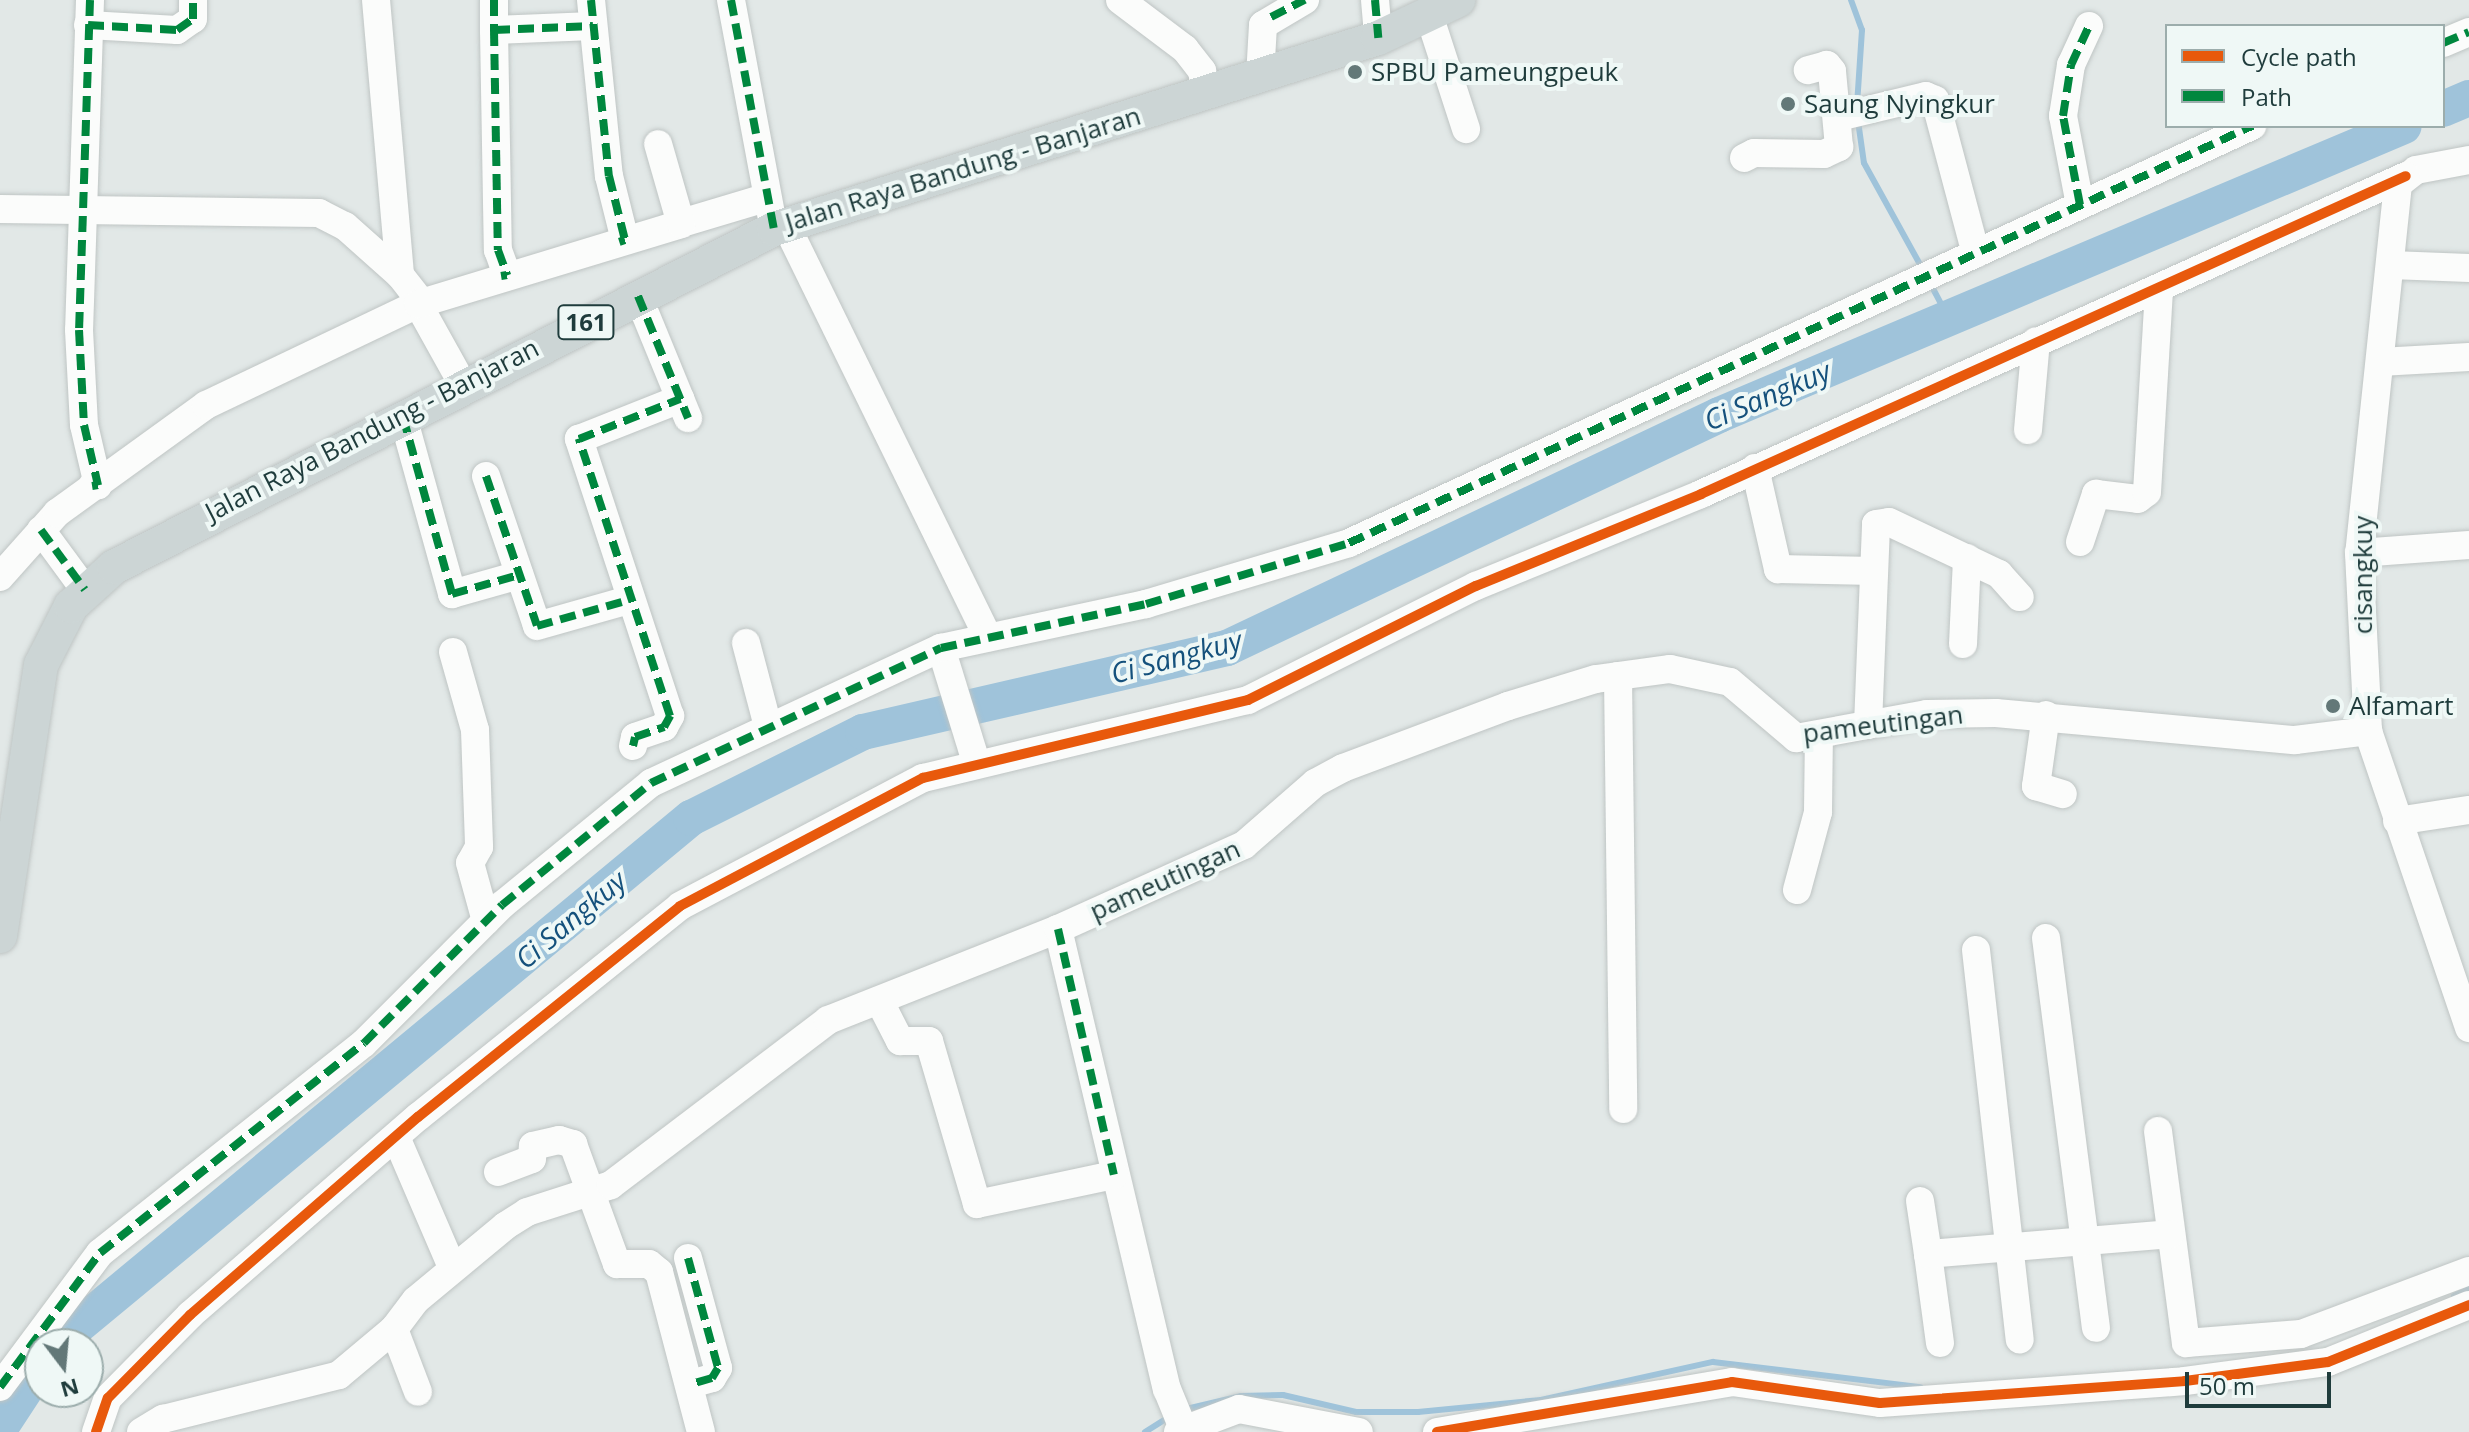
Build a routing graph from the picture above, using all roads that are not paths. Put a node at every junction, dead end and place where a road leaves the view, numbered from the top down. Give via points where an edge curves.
1 (193, 0) edge
2 (376, 0) edge
3 (494, 0) edge
4 (731, 0) edge
5 (1120, 0) edge
6 (1305, 0) edge
7 (1375, 0) edge
8 (1444, 8) edge
9 (89, 13) edge
10 (592, 13) edge
11 (2089, 26) dead end
12 (494, 30) junction
13 (2469, 32) edge
14 (1378, 38) junction
15 (2445, 42) edge
16 (1808, 70) dead end
17 (1260, 77) junction
18 (1206, 93) junction
19 (1850, 115) junction
20 (2248, 128) edge
21 (1466, 129) dead end
22 (658, 144) dead end
23 (1744, 158) dead end
24 (2469, 160) edge
25 (2406, 176) junction
26 (2080, 205) junction
27 (0, 209) edge
28 (85, 213) junction
29 (775, 217) junction
30 (675, 225) junction
31 (619, 242) junction
32 (1976, 254) junction
33 (2391, 265) junction
34 (2469, 268) edge
35 (400, 275) junction
36 (501, 276) junction
37 (2159, 288) junction
38 (638, 296) junction
39 (418, 304) junction
40 (2036, 341) junction
41 (2469, 357) edge
42 (2380, 362) junction
43 (463, 385) junction
44 (403, 417) junction
45 (2028, 430) dead end
46 (1755, 468) junction
47 (486, 476) dead end
48 (92, 486) junction
49 (41, 530) junction
50 (2080, 542) dead end
51 (2469, 545) edge
52 (2359, 553) junction
53 (1967, 558) junction
54 (1874, 571) junction
55 (519, 575) junction
56 (0, 577) edge
57 (85, 590) junction
58 (2020, 597) dead end
59 (629, 600) junction
60 (988, 637) junction
61 (746, 643) dead end
62 (1963, 644) dead end
63 (453, 652) dead end
64 (943, 653) junction
65 (1618, 676) junction
66 (2046, 715) junction
67 (1868, 725) junction
68 (768, 726) junction
69 (2368, 731) junction
70 (1819, 735) junction
71 (633, 746) dead end
72 (975, 758) junction
73 (2063, 794) dead end
74 (2469, 810) edge
75 (2397, 821) junction
76 (1797, 890) dead end
77 (486, 921) junction
78 (1058, 929) junction
79 (0, 936) edge
80 (2046, 938) dead end
81 (1976, 950) dead end
82 (880, 1002) junction
83 (2469, 1028) edge
84 (1623, 1109) dead end
85 (2158, 1131) dead end
86 (396, 1137) junction
87 (498, 1172) dead end
88 (1114, 1175) junction
89 (594, 1192) junction
90 (1920, 1201) dead end
91 (2170, 1234) junction
92 (2085, 1241) junction
93 (2007, 1248) junction
94 (1928, 1254) junction
95 (688, 1258) dead end
96 (452, 1267) junction
97 (2469, 1271) edge
98 (2469, 1305) edge
99 (2096, 1328) dead end
100 (394, 1329) junction
101 (2020, 1340) dead end
102 (1940, 1343) dead end
103 (691, 1384) junction
104 (0, 1387) edge
105 (418, 1392) dead end
106 (1179, 1422) edge
107 (96, 1432) edge
108 (141, 1432) edge
109 (701, 1432) edge
110 (1359, 1432) edge
111 (1437, 1432) edge

1 - 9 street via 193,19 177,30
2 - 35 street
3 - 12 street
4 - 29 street via 760,175
5 - 18 street via 1185,49 1202,71
6 - 17 street via 1263,25
7 - 14 street
8 - 14 main road, Jalan Raya Bandung - Banjaran / 161
8 - 21 street
9 - 28 street
10 - 12 street
10 - 31 street via 609,176 625,240
11 - 26 street via 2071,65 2063,116
12 - 36 street via 498,250 507,275
13 - 15 street
14 - 17 main road, Jalan Raya Bandung - Banjaran / 161
16 - 19 street via 1829,67
17 - 18 main road, Jalan Raya Bandung - Banjaran / 161
18 - 29 main road, Jalan Raya Bandung - Banjaran / 161
19 - 23 street via 1841,142 1831,151
19 - 32 street via 1926,96 1935,100
20 - 26 street
22 - 30 street via 681,224
24 - 25 street
25 - 33 street, cisangkuy via 2396,192
25 - 37 street
26 - 32 street
27 - 28 street
28 - 35 street via 319,213 345,226
28 - 48 street via 79,358 98,485
29 - 30 street
29 - 38 main road, Jalan Raya Bandung - Banjaran / 161
29 - 60 street
30 - 31 street
31 - 36 street
32 - 60 street via 1316,556 1146,604
33 - 34 street
33 - 42 street, cisangkuy
35 - 39 street via 423,304
36 - 39 street
37 - 40 street
37 - 50 street via 2147,492 2138,499 2096,494
38 - 43 main road, Jalan Raya Bandung - Banjaran / 161
38 - 59 street via 684,408 579,439
39 - 43 street
39 - 48 street via 206,405
40 - 45 street
40 - 46 street
41 - 42 street
42 - 52 street, cisangkuy
43 - 44 main road, Jalan Raya Bandung - Banjaran / 161
44 - 55 street via 452,594
44 - 57 main road, Jalan Raya Bandung - Banjaran / 161 via 190,523
46 - 54 street via 1778,569
46 - 72 street via 1476,586 1248,700
47 - 55 street
48 - 49 street
49 - 56 street
49 - 57 street
51 - 52 street
52 - 69 street, cisangkuy
53 - 54 street via 1881,521 1875,525
53 - 58 street via 2011,581
53 - 62 street
54 - 67 street
55 - 59 street via 537,626
57 - 79 main road, Jalan Raya Bandung - Banjaran / 161 via 57,626 41,665
59 - 71 street via 670,716 664,727 635,737
60 - 64 street
61 - 68 street
63 - 77 street via 475,730 479,847 470,863
64 - 68 street
64 - 72 street
65 - 70 street, pameutingan via 1705,672 1730,682 1796,738
65 - 78 street, pameutingan via 1508,706 1343,768 1315,783 1244,845
65 - 84 street
66 - 67 street, pameutingan via 1927,714
66 - 69 street, pameutingan via 2295,740
66 - 73 street via 2036,786
67 - 70 street, pameutingan
68 - 77 street via 651,783
69 - 75 street, cisangkuy
70 - 76 street via 1818,812
72 - 86 street via 923,778 680,906
74 - 75 street
75 - 83 street, cisangkuy
77 - 104 street via 364,1043 100,1253
78 - 82 street, pameutingan
78 - 88 street
80 - 92 street
81 - 93 street
82 - 88 street via 900,1041 929,1041 977,1204
82 - 89 street, pameutingan via 828,1020 667,1145
85 - 91 street
86 - 96 street
86 - 107 street via 179,1326 108,1398
87 - 89 street via 532,1159 533,1146 568,1140
88 - 106 street
89 - 96 street, pameutingan via 527,1212
89 - 103 street via 617,1264 649,1264 659,1272
90 - 94 street
91 - 92 street
91 - 97 street via 2182,1337 2193,1346 2301,1334
92 - 93 street
92 - 99 street
93 - 94 street
93 - 101 street
94 - 102 street
95 - 103 street via 718,1368 712,1378
96 - 100 street, pameutingan
98 - 111 street via 2328,1362 2185,1381 1880,1403 1732,1382
100 - 105 street
100 - 108 street, pameutingan via 339,1375 163,1419
103 - 109 street
106 - 110 street via 1259,1409

